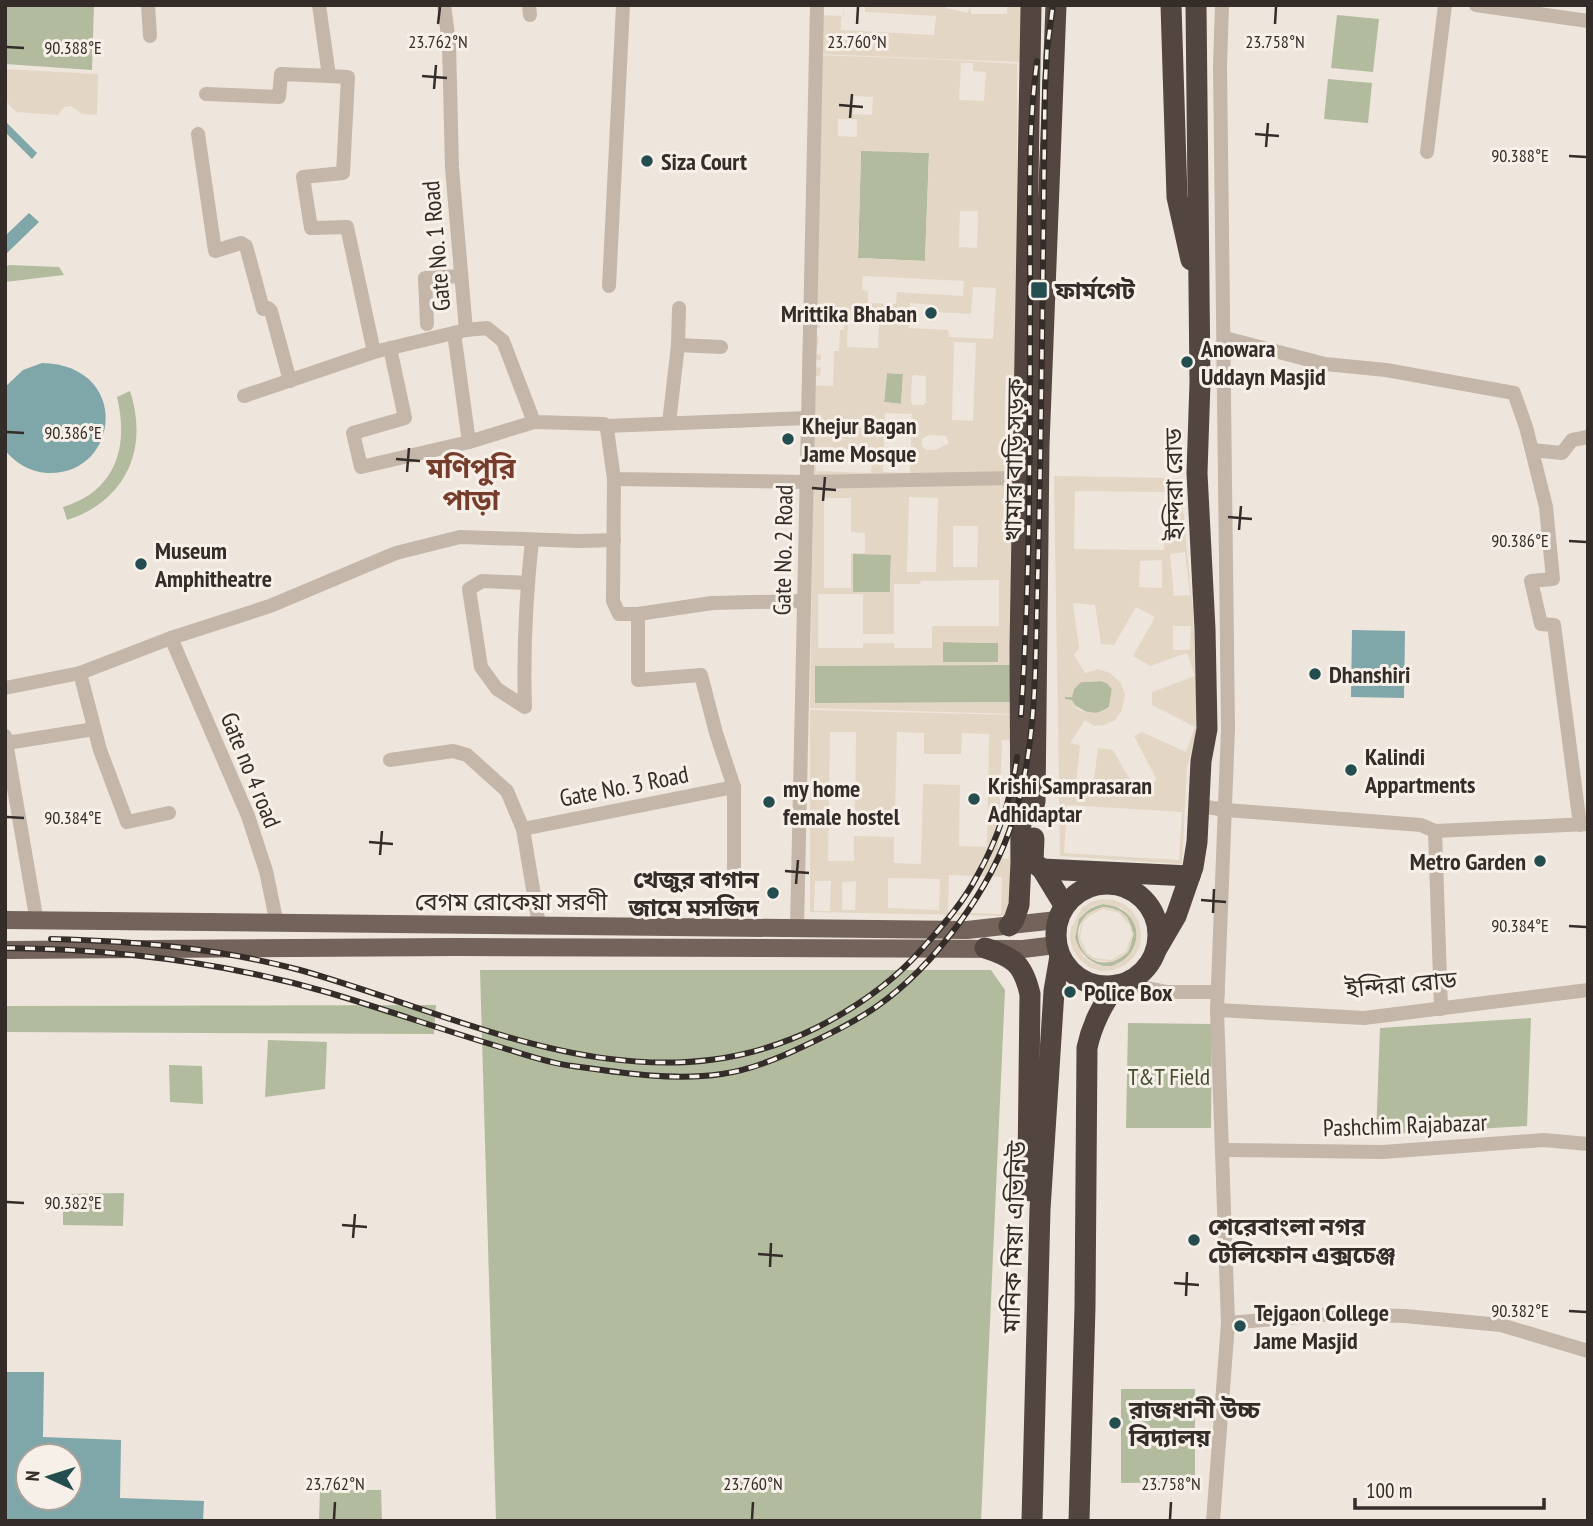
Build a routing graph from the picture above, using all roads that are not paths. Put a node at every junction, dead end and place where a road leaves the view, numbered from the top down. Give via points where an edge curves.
1 (148, 5) edge
2 (319, 5) edge
3 (444, 5) edge
4 (623, 5) edge
5 (817, 5) edge
6 (1031, 5) edge
7 (1056, 5) edge
8 (1171, 5) edge
9 (1196, 5) edge
10 (1223, 5) edge
11 (1445, 5) edge
12 (1476, 5) edge
13 (1588, 21) edge
14 (150, 36) dead end
15 (329, 76) junction
16 (206, 94) dead end
17 (198, 134) dead end
18 (1427, 152) dead end
19 (461, 276) junction
20 (1199, 284) junction
21 (610, 286) dead end
22 (679, 308) dead end
23 (427, 324) dead end
24 (460, 331) junction
25 (1225, 338) junction
26 (678, 345) junction
27 (721, 347) dead end
28 (390, 348) junction
29 (374, 352) junction
30 (290, 381) junction
31 (244, 396) dead end
32 (808, 418) junction
33 (534, 422) junction
34 (669, 423) junction
35 (606, 426) junction
36 (1588, 437) edge
37 (468, 442) junction
38 (1532, 450) junction
39 (1031, 474) junction
40 (614, 479) junction
41 (807, 482) junction
42 (532, 540) junction
43 (614, 540) junction
44 (528, 583) junction
45 (804, 601) junction
46 (638, 614) junction
47 (171, 638) junction
48 (80, 673) junction
49 (5, 688) edge
50 (94, 729) junction
51 (6, 740) edge
52 (390, 760) dead end
53 (734, 786) junction
54 (1200, 806) junction
55 (1226, 810) junction
56 (169, 813) dead end
57 (1584, 824) edge
58 (523, 829) junction
59 (1435, 831) junction
60 (1042, 869) junction
61 (734, 872) dead end
62 (1190, 876) junction
63 (1061, 913) junction
64 (5, 920) edge
65 (37, 922) junction
66 (276, 924) junction
67 (539, 925) junction
68 (1009, 926) junction
69 (797, 928) junction
70 (985, 948) junction
71 (5, 950) edge
72 (1058, 950) junction
73 (1155, 952) junction
74 (1119, 984) junction
75 (1588, 990) edge
76 (1218, 992) junction
77 (1441, 1009) junction
78 (1217, 1010) junction
79 (1588, 1144) edge
80 (1223, 1150) junction
81 (1040, 1209) junction
82 (1228, 1323) junction
83 (1588, 1351) edge
84 (1032, 1521) edge
85 (1079, 1521) edge
86 (1213, 1521) edge

1 - 14 street
2 - 15 street
3 - 19 street, Gate No. 1 Road
4 - 21 street
5 - 32 street, Gate No. 2 Road
6 - 39 highway
7 - 39 highway, খামার বাড়ি সড়ক
8 - 20 highway via 1177,197
9 - 20 highway, ইন্দিরা রোড
10 - 25 street, ইন্দিরা রোড
11 - 18 street
12 - 13 street
15 - 16 street via 281,74 278,97
15 - 29 street via 348,77 343,173 303,177 311,228 347,227
17 - 30 street via 215,251 241,243 246,246 263,309 271,311
19 - 23 street via 425,278
19 - 24 street, Gate No. 1 Road
20 - 54 highway, ইন্দিরা রোড via 1197,473 1208,729 1201,761
22 - 26 street
24 - 28 street
24 - 33 street, Gate No. 1 Road via 487,328 503,341
24 - 37 street
25 - 38 street via 1325,364 1514,393
25 - 55 street, ইন্দিরা রোড
26 - 27 street
26 - 34 street
28 - 29 street
28 - 37 street via 405,418 353,433 361,467
29 - 30 street
30 - 31 street
32 - 34 street
32 - 41 street, Gate No. 2 Road
33 - 35 street
33 - 37 street
34 - 35 street
35 - 40 street
36 - 38 street via 1572,440 1562,453
38 - 57 street via 1546,507 1553,579 1531,581 1541,624 1554,625
39 - 41 street
39 - 60 highway, খামার বাড়ি সড়ক via 1033,862
39 - 68 highway via 1020,648 1021,867 1019,905
40 - 41 street
40 - 43 street
41 - 45 street, Gate No. 2 Road
42 - 43 street
42 - 44 street
42 - 47 street via 460,537 396,553 270,606
43 - 46 street via 614,607 619,614
44 - 44 street via 524,614 525,707 497,689 481,667 469,589 482,581
45 - 46 street via 712,603
45 - 69 street, Gate No. 2 Road
46 - 53 street via 638,680 701,676
47 - 48 street
47 - 66 street, Gate no 4 road via 248,816 266,871
48 - 49 street
48 - 50 street
50 - 51 street
50 - 56 street via 127,822
51 - 65 street
52 - 58 street via 453,751 467,755 507,791
53 - 58 street, Gate No. 3 Road
53 - 61 street
54 - 55 street
54 - 62 highway, ইন্দিরা রোড
55 - 59 street via 1420,825
55 - 76 street, ইন্দিরা রোড
57 - 59 street
58 - 67 street
59 - 77 street
60 - 62 highway
60 - 63 highway, খামার বাড়ি সড়ক
62 - 73 highway, ইন্দিরা রোড via 1176,916
63 - 68 main road, বেগম রোকেয়া সরণী
63 - 72 highway
63 - 73 highway via 1080,890 1100,883 1131,889 1153,913 1158,934
64 - 65 main road, বেগম রোকেয়া সরণী
65 - 66 main road, বেগম রোকেয়া সরণী
66 - 67 main road, বেগম রোকেয়া সরণী
67 - 69 main road, বেগম রোকেয়া সরণী
68 - 69 main road, বেগম রোকেয়া সরণী via 967,930
70 - 71 main road, বেগম রোকেয়া সরণী
70 - 72 main road, বেগম রোকেয়া সরণী
70 - 81 highway via 1013,960 1030,994 1028,1178
72 - 74 highway via 1080,979 1103,986
72 - 81 highway, মানিক মিয়া এভিনিউ
73 - 74 highway via 1143,971
74 - 76 street via 1167,992
74 - 85 highway via 1100,1009 1087,1048
75 - 77 street, ইন্দিরা রোড
76 - 78 street, ইন্দিরা রোড
77 - 78 street, ইন্দিরা রোড via 1364,1018
78 - 80 street, ইন্দিরা রোড
79 - 80 street, Pashchim Rajabazar via 1544,1140 1383,1152
80 - 82 street, ইন্দিরা রোড
81 - 84 highway, মানিক মিয়া এভিনিউ
82 - 83 street via 1334,1314 1405,1316 1501,1325
82 - 86 street, ইন্দিরা রোড

